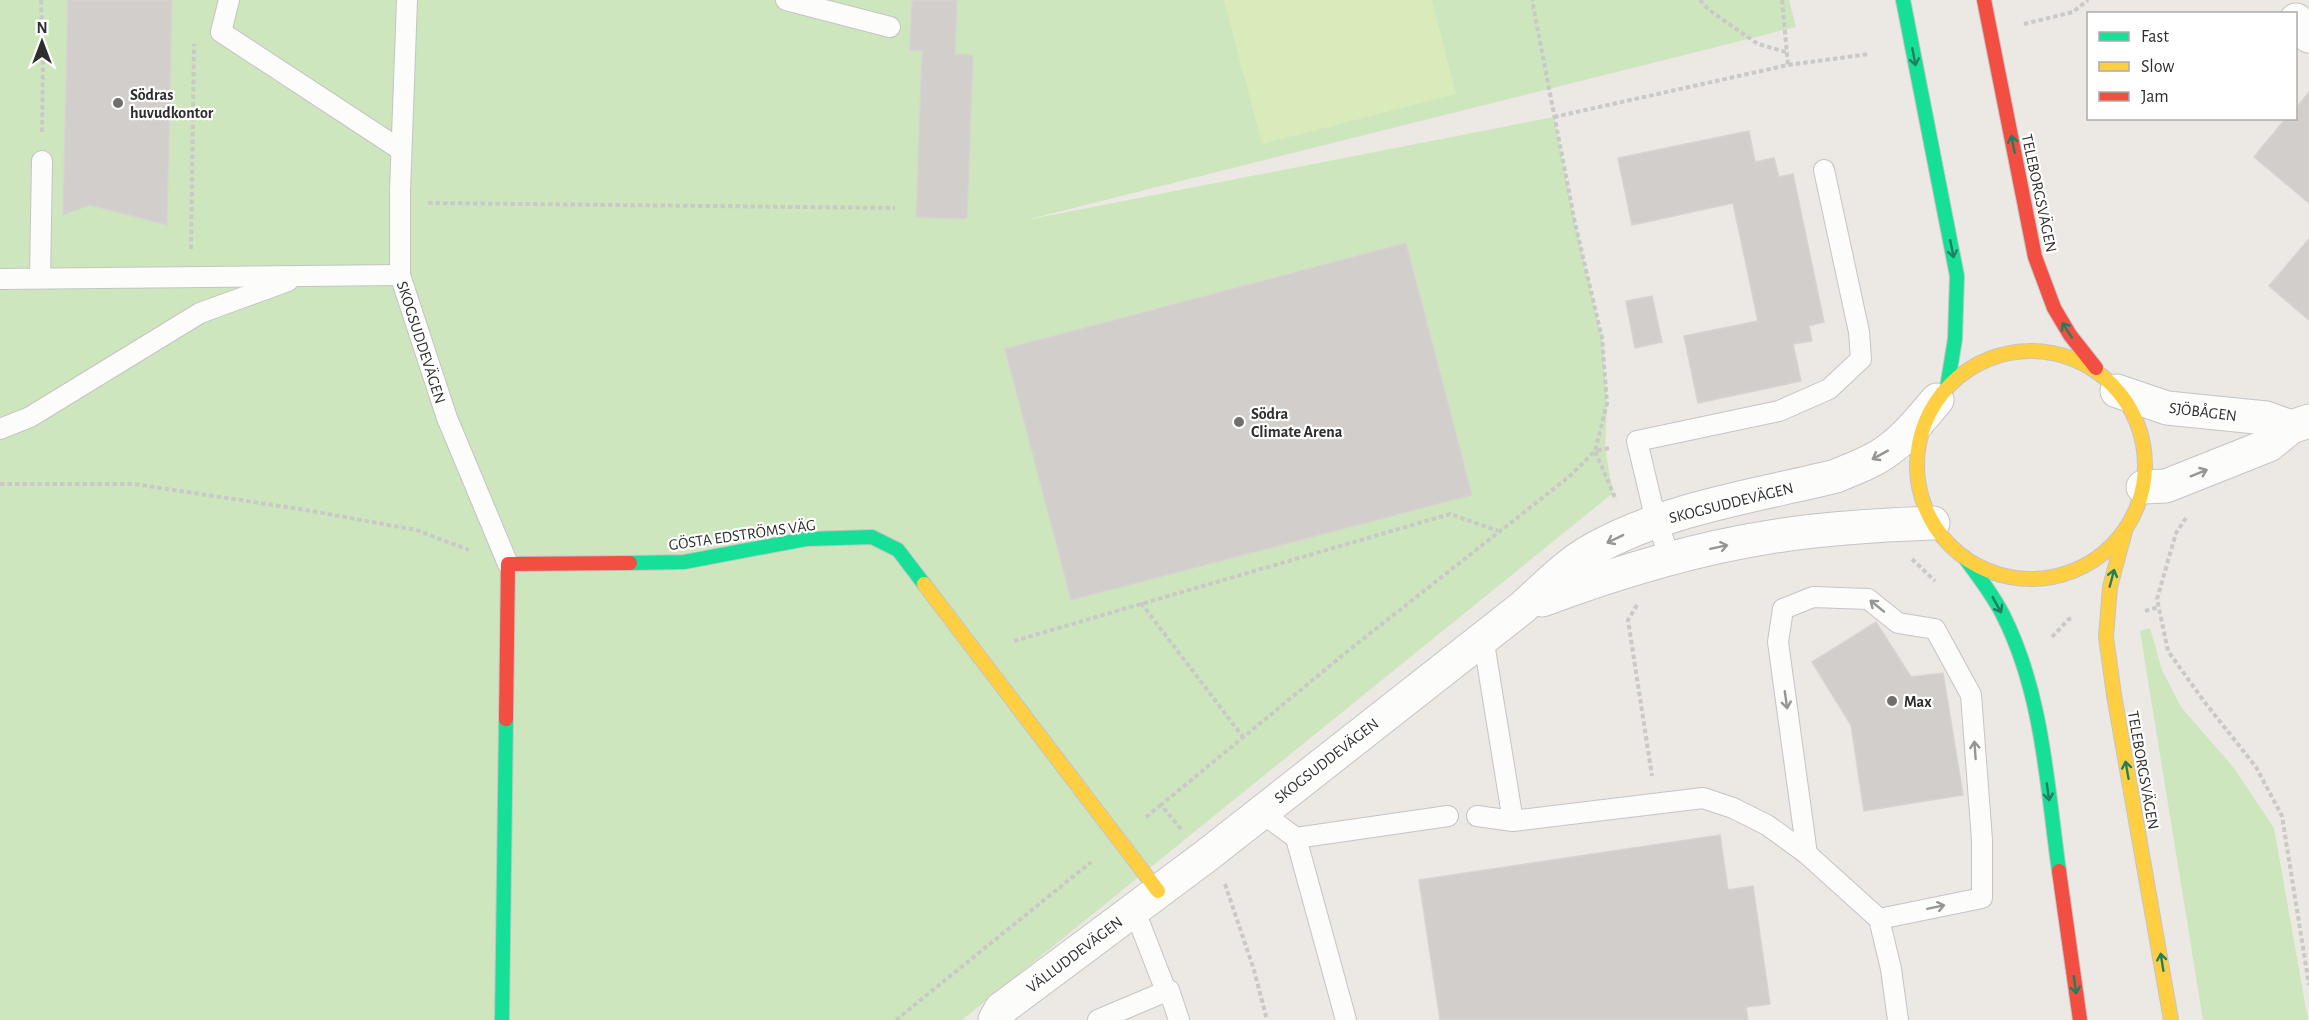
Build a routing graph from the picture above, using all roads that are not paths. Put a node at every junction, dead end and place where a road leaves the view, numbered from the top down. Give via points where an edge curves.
1 (229, 0) edge
2 (407, 0) edge
3 (786, 0) edge
4 (1903, 0) edge
5 (1984, 0) edge
6 (2278, 0) edge
7 (2288, 12) edge
8 (2297, 22) edge
9 (890, 27) dead end
10 (2309, 36) edge
11 (401, 150) junction
12 (42, 161) road end
13 (1824, 170) dead end
14 (400, 275) junction
15 (305, 276) junction
16 (40, 278) junction
17 (0, 279) edge
18 (2110, 383) junction
19 (1942, 394) junction
20 (2300, 424) edge
21 (0, 429) edge
22 (2143, 487) junction
23 (1656, 521) junction
24 (1933, 523) junction
25 (2126, 527) junction
26 (1964, 557) junction
27 (1671, 559) junction
28 (508, 564) junction
29 (1523, 607) junction
30 (1484, 637) junction
31 (1261, 812) junction
32 (1448, 816) dead end
33 (1477, 816) dead end
34 (1513, 821) junction
35 (1296, 838) junction
36 (1807, 854) junction
37 (1146, 900) junction
38 (1879, 919) junction
39 (1166, 991) junction
40 (502, 1020) edge
41 (995, 1020) edge
42 (1098, 1020) edge
43 (1179, 1020) edge
44 (1346, 1020) edge
45 (1898, 1020) edge
46 (2080, 1020) edge
47 (2171, 1020) edge

1 - 11 lane via 221,32
2 - 11 lane, SKOGSUDDEVÄGEN
3 - 9 lane
4 -> 19 main road via 1957,276 1957,318
18 -> 5 main road, TELEBORGSVÄGEN via 2070,335 2054,308 2035,257
6 - 7 street
8 - 10 street
11 - 14 lane, SKOGSUDDEVÄGEN
12 - 16 lane
13 - 23 lane via 1859,332 1861,359 1829,389 1779,411 1637,441
14 - 15 lane
14 - 28 lane, SKOGSUDDEVÄGEN via 447,418
15 - 16 lane
15 - 21 lane via 200,313 30,417
16 - 17 lane
18 - 19 main road via 2070,358 2052,352 2013,352 1977,364
18 - 20 street, SJÖBÅGEN via 2167,408
18 - 22 main road, TELEBORGSVÄGEN via 2138,426 2144,456
19 -> 23 street, SKOGSUDDEVÄGEN via 1906,436 1864,464 1836,476
19 - 24 main road via 1921,434 1917,471
22 -> 20 street, SJÖBÅGEN via 2166,486 2269,445
22 - 25 main road, TELEBORGSVÄGEN
23 - 27 lane
23 -> 29 street, SKOGSUDDEVÄGEN via 1593,550
24 - 26 main road
27 -> 24 street, SKOGSUDDEVÄGEN via 1767,537 1860,526
25 - 26 main road via 2094,559 2052,577 2006,575
47 -> 25 main road, TELEBORGSVÄGEN via 2106,637 2110,587
26 -> 46 main road via 1994,600 2024,664 2040,732
27 - 29 street, SKOGSUDDEVÄGEN
28 - 37 main road, GÖSTA EDSTRÖMS VÄG via 684,562 806,539 872,537 898,550 1119,840
28 - 40 main road
29 - 30 street, SKOGSUDDEVÄGEN
30 - 31 street, SKOGSUDDEVÄGEN
30 - 34 lane
31 - 35 lane
31 - 37 street, SKOGSUDDEVÄGEN
32 - 35 lane
33 - 34 lane
34 - 36 lane via 1703,798 1767,825
35 - 44 lane
36 - 38 lane
38 -> 36 lane via 1982,898 1982,840 1971,695 1935,629 1898,623 1868,598 1813,597 1783,609 1778,642
37 - 39 lane
37 - 41 street, VÄLLUDDEVÄGEN via 1001,1009
38 - 45 lane
39 - 42 lane
39 - 43 lane via 1169,990

